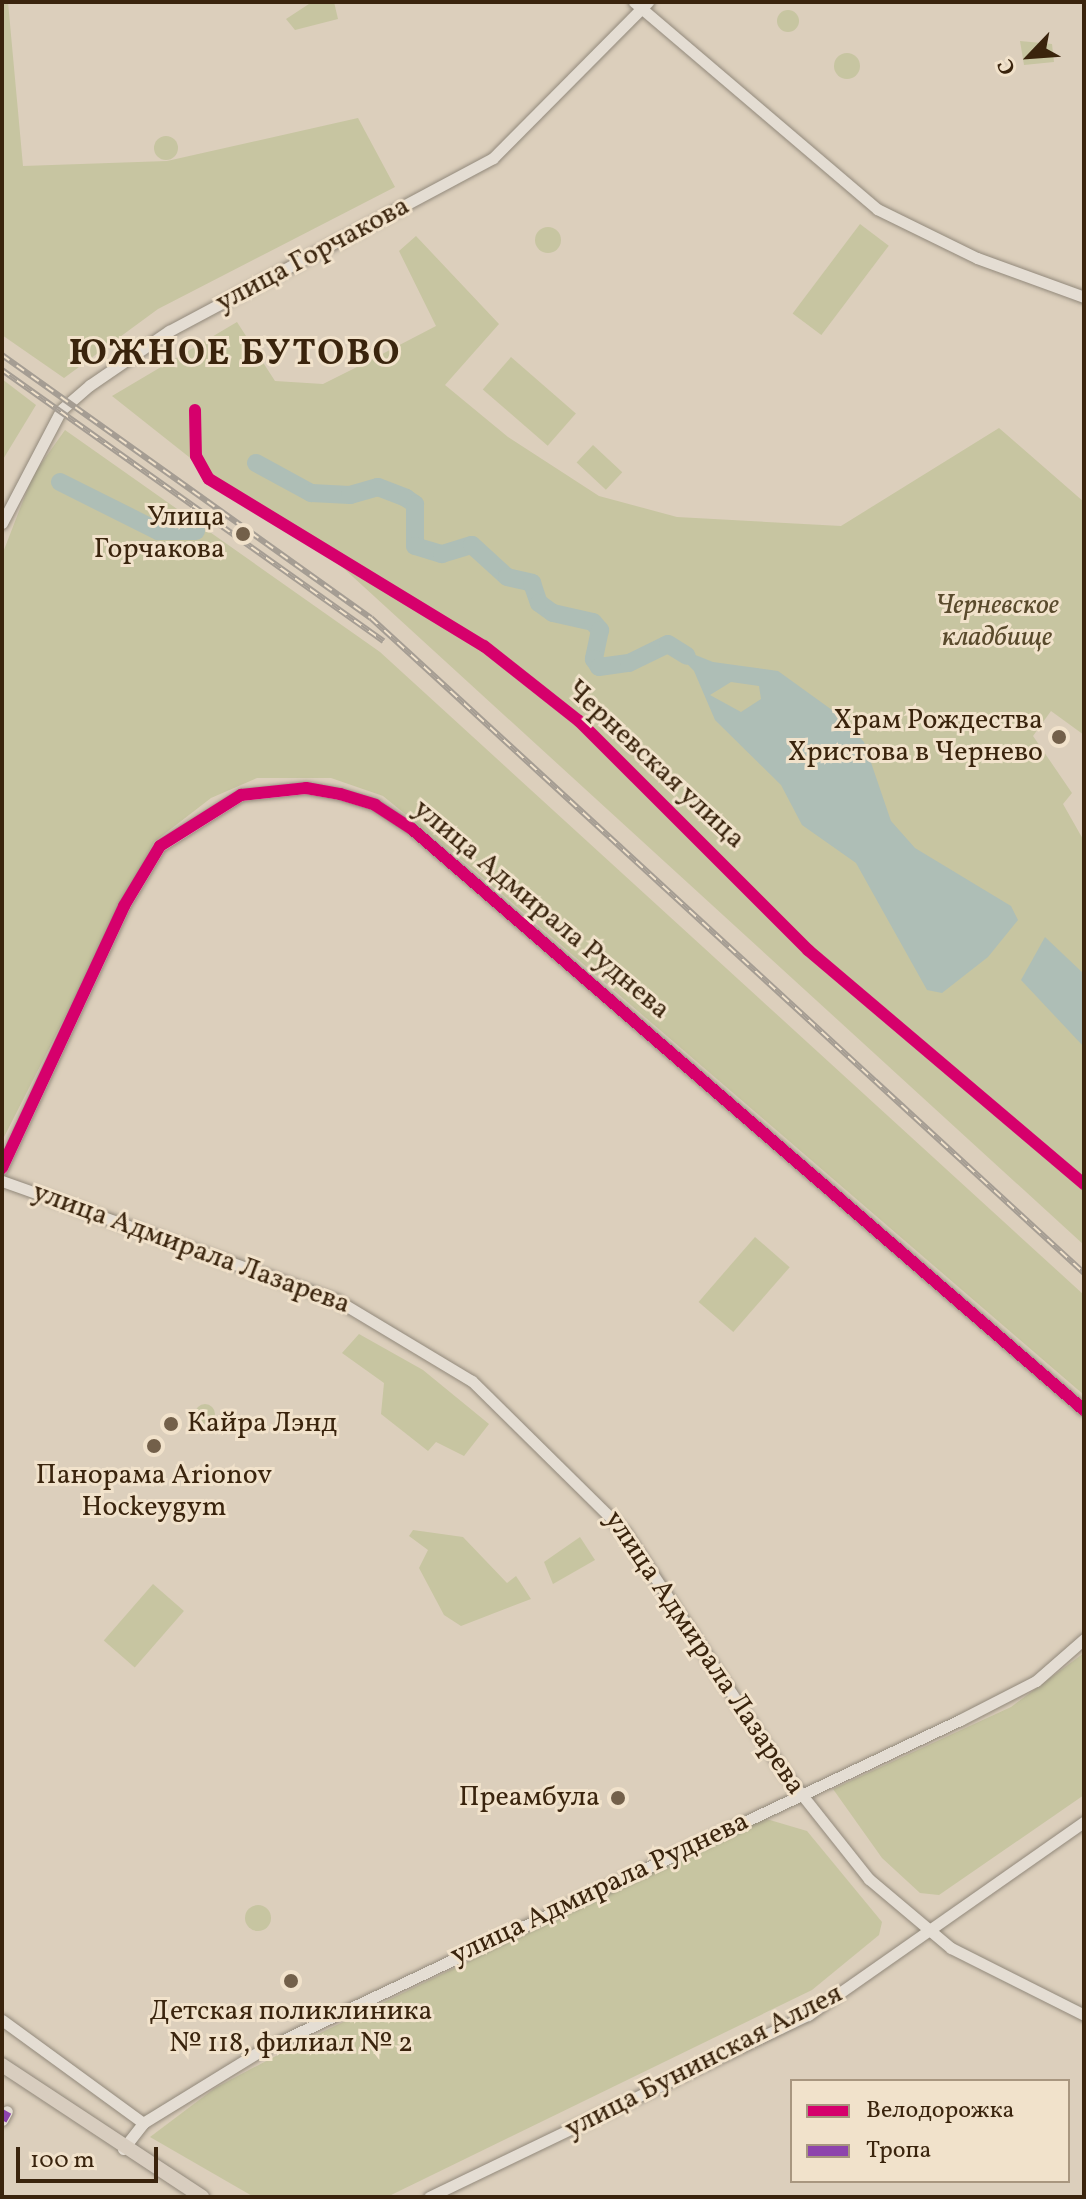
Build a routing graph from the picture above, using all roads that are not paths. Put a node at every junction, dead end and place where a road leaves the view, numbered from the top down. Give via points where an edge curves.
1 (642, 4) edge
2 (1084, 297) edge
3 (2, 523) edge
4 (2, 1168) edge
5 (2, 1181) edge
6 (1084, 1410) edge
7 (1084, 1639) edge
8 (800, 1794) junction
9 (1084, 1822) edge
10 (932, 1934) junction
11 (1084, 2015) edge
12 (2, 2020) edge
13 (2, 2065) edge
14 (143, 2123) junction
15 (123, 2149) junction
16 (202, 2197) edge
17 (429, 2197) edge

1 - 2 street via 877,209 977,258
1 - 3 street, улица Горчакова via 493,158 159,337 100,377 61,410
4 - 6 street, улица Адмирала Руднева via 124,906 162,844 241,795 306,788 340,794 375,805 412,829
5 - 8 street, улица Адмирала Лазарева via 337,1300 472,1381 625,1532
7 - 8 street, улица Адмирала Руднева via 1036,1681
8 - 10 street, улица Адмирала Лазарева via 869,1879
8 - 14 street, улица Адмирала Руднева via 260,2051
9 - 10 street, улица Бунинская Аллея
10 - 11 street, улица Адмирала Лазарева via 992,1973
10 - 17 street, улица Бунинская Аллея via 808,2015
12 - 14 street
13 - 15 main road
14 - 15 street, улица Адмирала Руднева
15 - 16 main road

